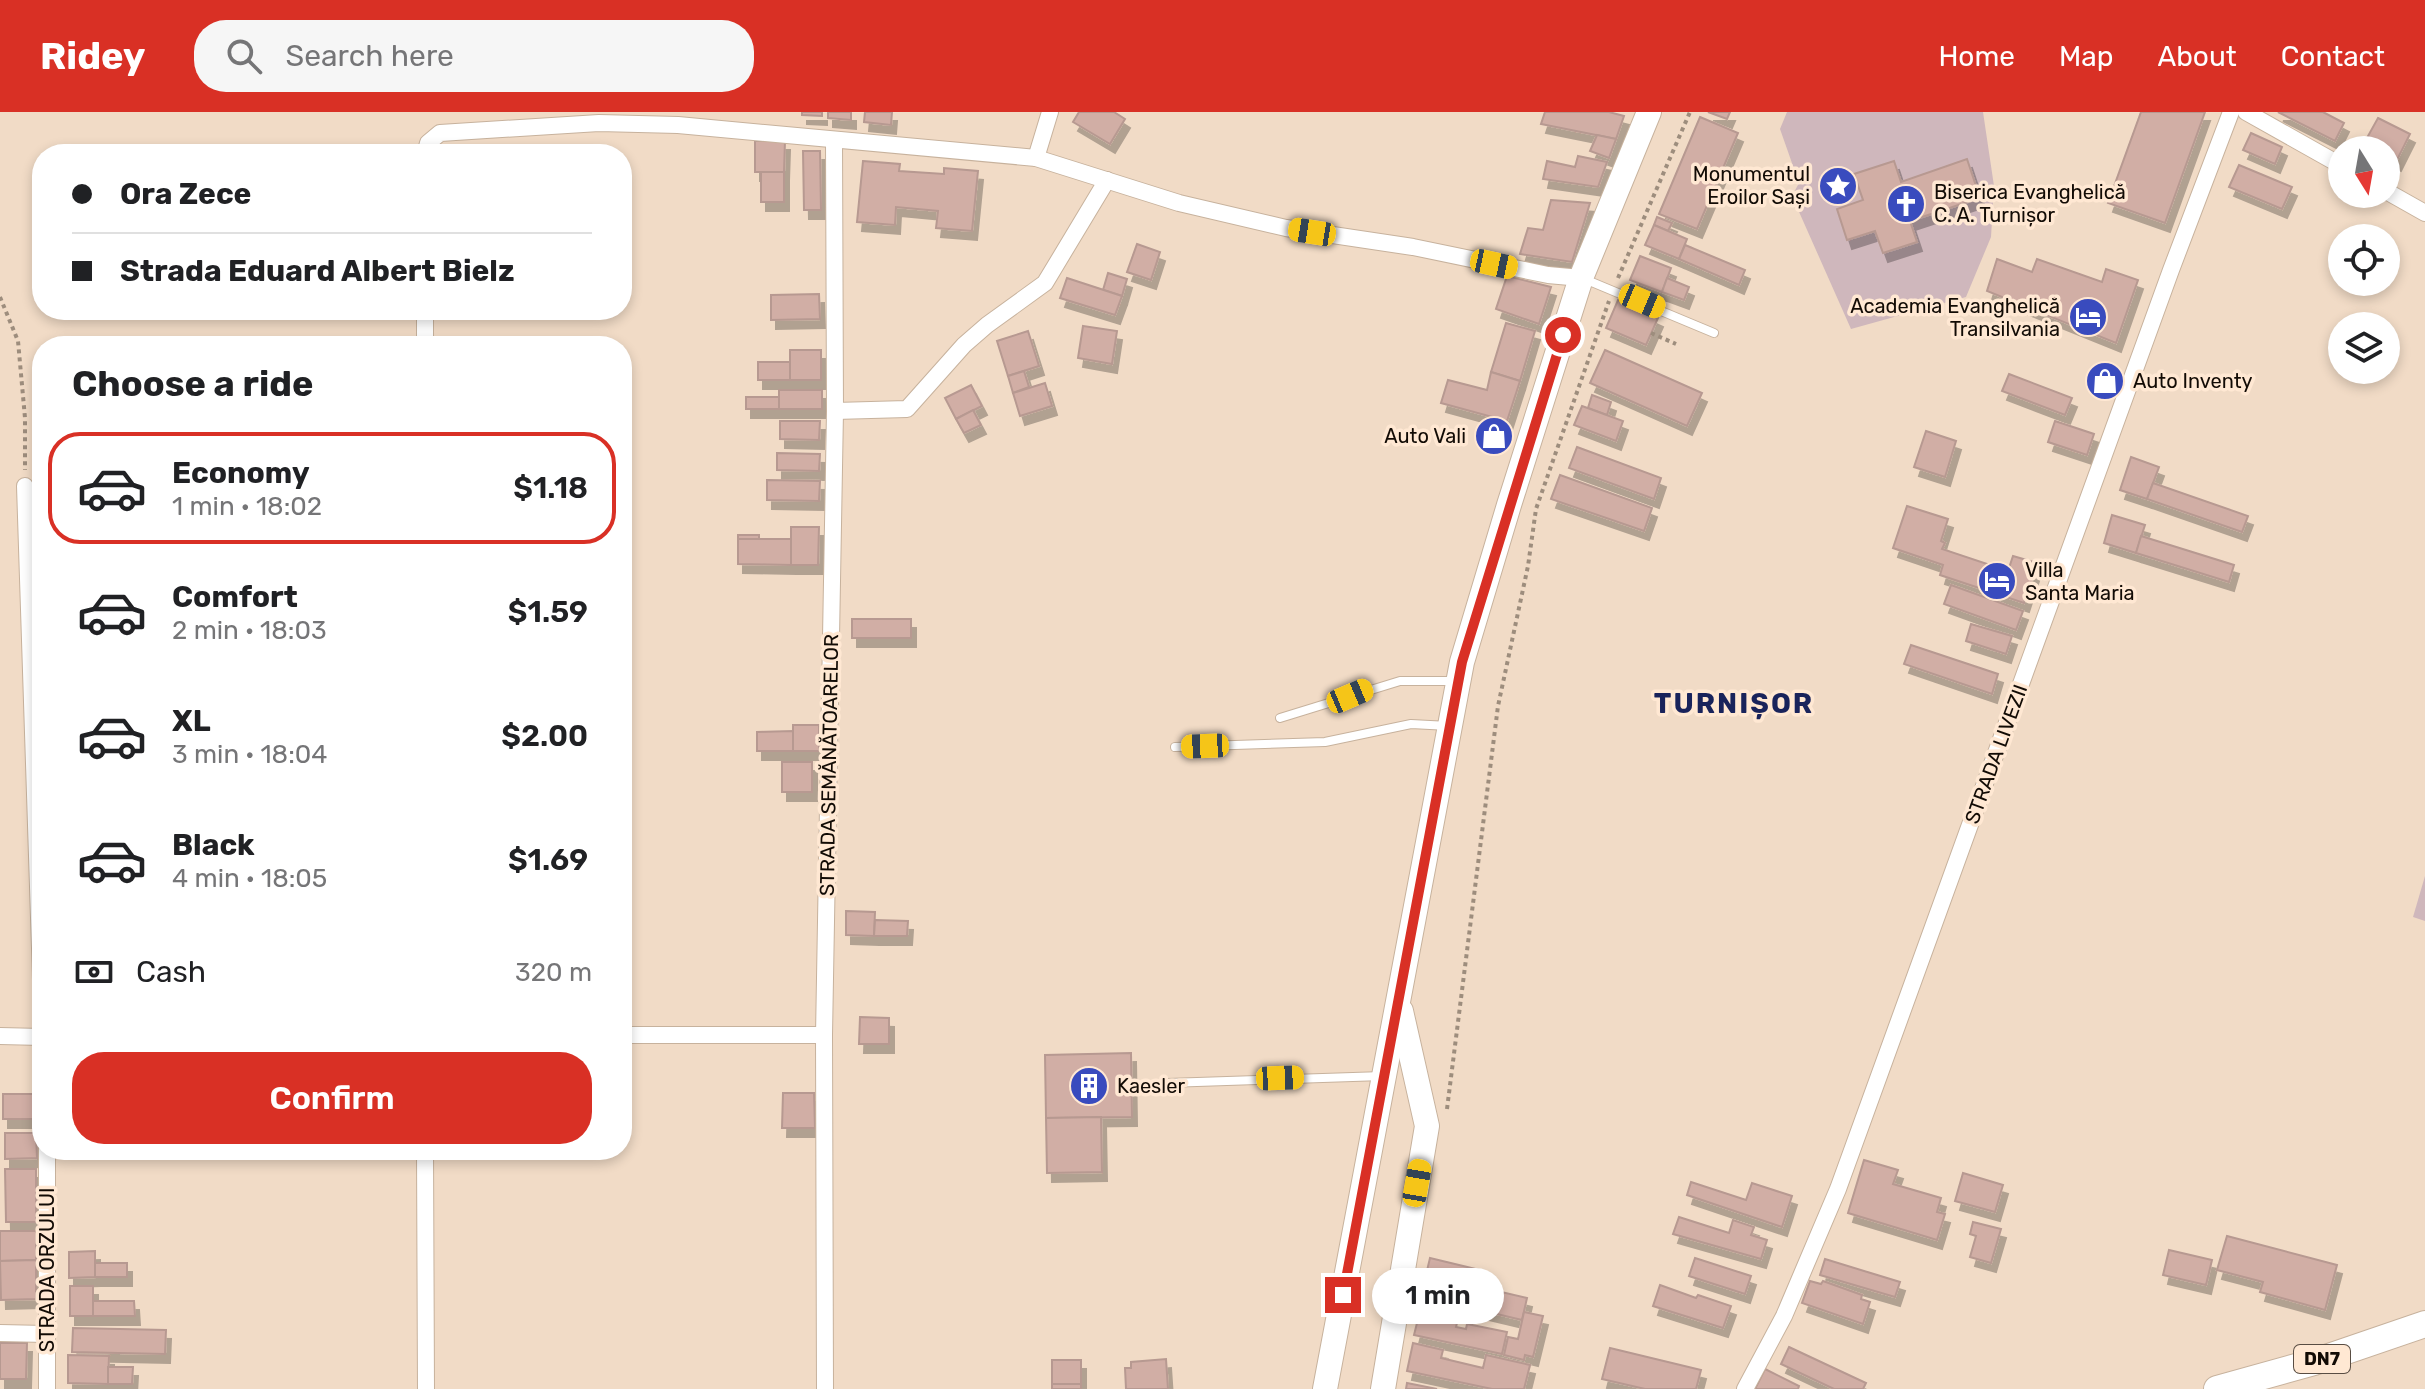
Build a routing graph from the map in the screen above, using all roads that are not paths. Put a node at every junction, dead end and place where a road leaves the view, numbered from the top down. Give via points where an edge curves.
1 (1050, 112) edge
2 (1649, 112) edge
3 (2231, 112) edge
4 (2246, 112) edge
5 (834, 141) junction
6 (428, 144) edge
7 (1036, 158) junction
8 (2328, 158) edge
9 (1107, 180) junction
10 (2400, 199) edge
11 (2425, 213) edge
12 (1581, 278) junction
13 (1714, 333) dead end
14 (835, 411) junction
15 (25, 486) road end
16 (1458, 681) junction
17 (32, 701) edge
18 (1280, 718) dead end
19 (1450, 726) junction
20 (1175, 747) dead end
21 (1399, 1000) junction
22 (632, 1035) edge
23 (824, 1035) junction
24 (0, 1036) edge
25 (32, 1037) edge
26 (1384, 1076) junction
27 (1167, 1083) dead end
28 (47, 1160) edge
29 (425, 1160) edge
30 (2425, 1324) edge
31 (0, 1333) edge
32 (46, 1334) junction
33 (2253, 1384) edge
34 (47, 1389) edge
35 (426, 1389) edge
36 (825, 1389) edge
37 (1325, 1389) edge
38 (1383, 1389) edge
39 (1745, 1389) edge
40 (2217, 1389) edge

1 - 7 street
2 - 12 street
3 - 39 street, STRADA LIVEZII via 1838,1189 1784,1316
4 - 8 street
5 - 6 street via 678,125 599,123 440,133
5 - 7 street
5 - 14 street, STRADA SEMĂNĂTOARELOR
7 - 9 street
9 - 12 street via 1286,228
9 - 14 street via 1045,283 964,345 907,409
10 - 11 street
12 - 13 lane
12 - 16 street
14 - 23 street, STRADA SEMĂNĂTOARELOR
15 - 17 street
16 - 18 lane via 1400,681
16 - 19 street
19 - 20 lane via 1411,724 1325,742
19 - 21 street
21 - 26 street
21 - 38 street via 1427,1126
22 - 23 street
23 - 36 street, STRADA SEMĂNĂTOARELOR
24 - 25 street
26 - 27 lane
26 - 37 street
28 - 32 street, STRADA ORZULUI
29 - 35 street
30 - 33 main road, DN7
31 - 32 street
32 - 34 street, STRADA ORZULUI
33 - 40 main road, DN7

